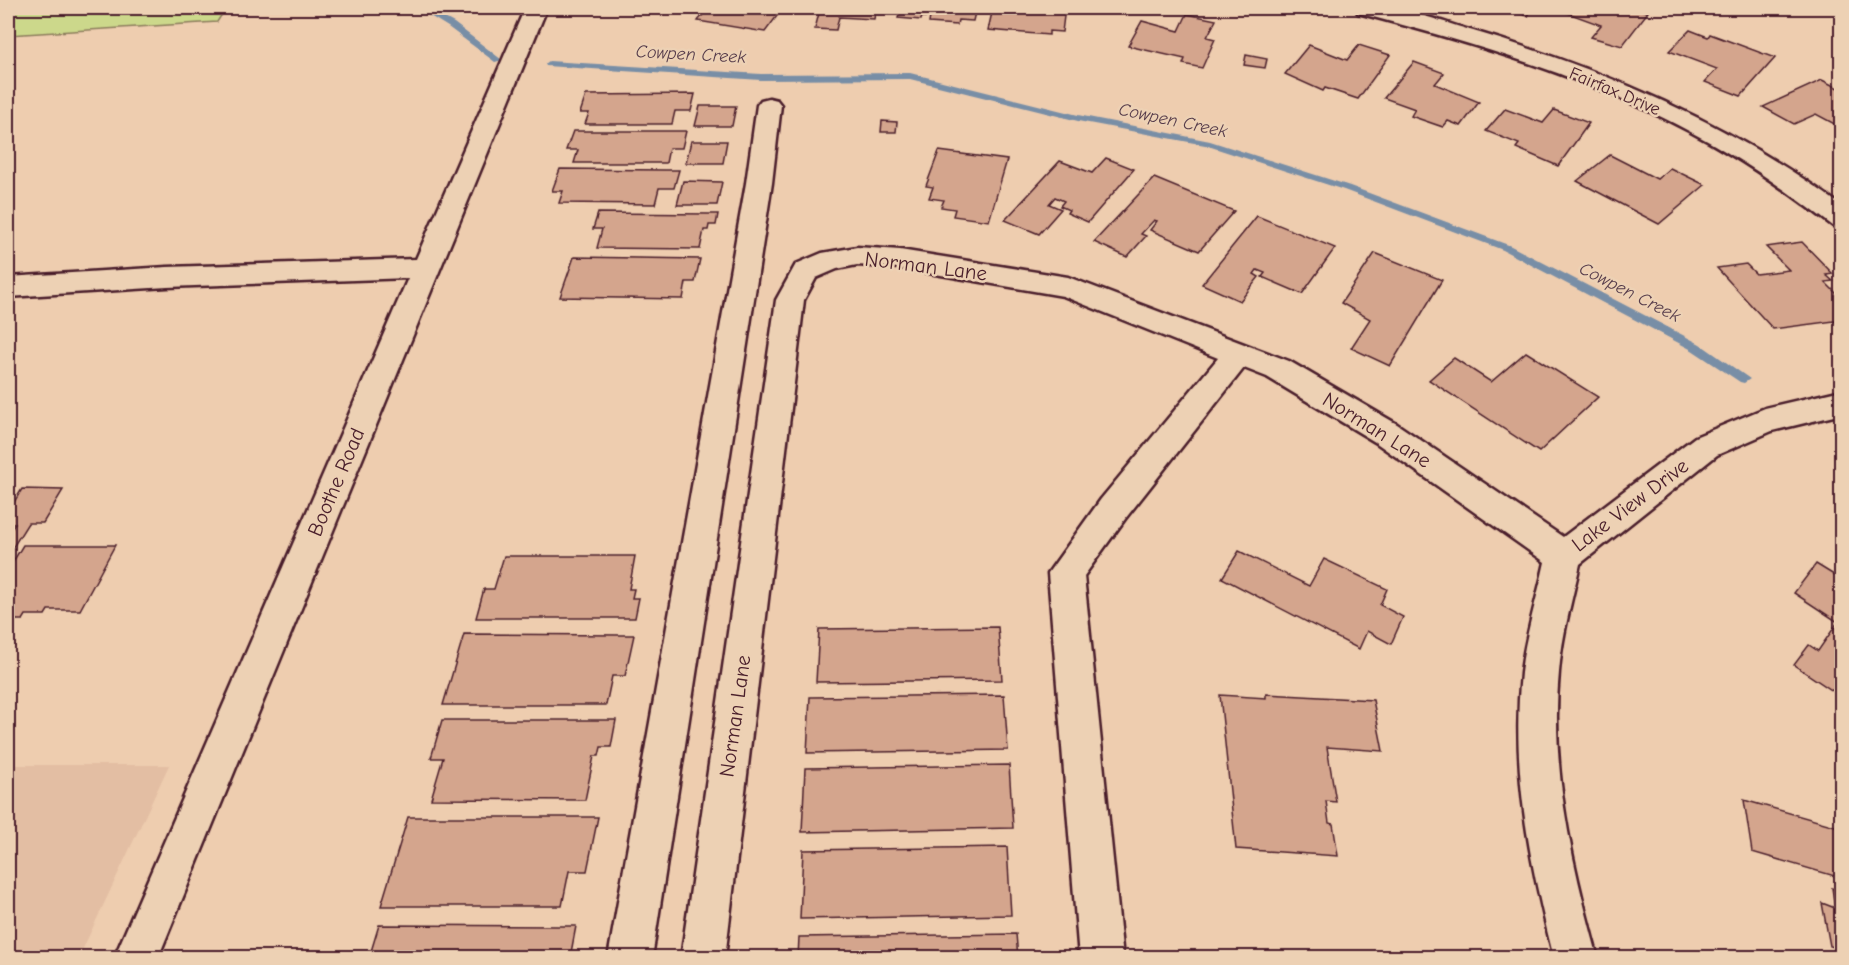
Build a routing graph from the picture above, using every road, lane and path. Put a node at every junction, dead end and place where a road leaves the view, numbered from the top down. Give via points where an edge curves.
1 (536, 8) edge
2 (1366, 8) edge
3 (769, 105) dead end
4 (1842, 220) edge
5 (426, 268) junction
6 (8, 287) edge
7 (740, 298) junction
8 (788, 318) junction
9 (1239, 353) junction
10 (1842, 402) edge
11 (1564, 555) junction
12 (136, 957) edge
13 (630, 957) edge
14 (703, 957) edge
15 (1101, 957) edge
16 (1576, 957) edge

1 - 5 street, Boothe Road
2 - 4 street, Fairfax Drive via 1506,48 1633,96 1765,166
3 - 7 street
5 - 6 street
5 - 12 street, Boothe Road
7 - 8 street
7 - 13 street
8 - 9 street, Norman Lane via 790,300 806,271 832,260 857,256 900,259 1068,287
8 - 14 street, Norman Lane
9 - 11 street, Norman Lane via 1278,369 1386,433
9 - 15 street via 1066,573
10 - 11 street, Lake View Drive via 1765,420 1707,446
11 - 16 street, Lake View Drive via 1540,672 1537,768 1556,883

